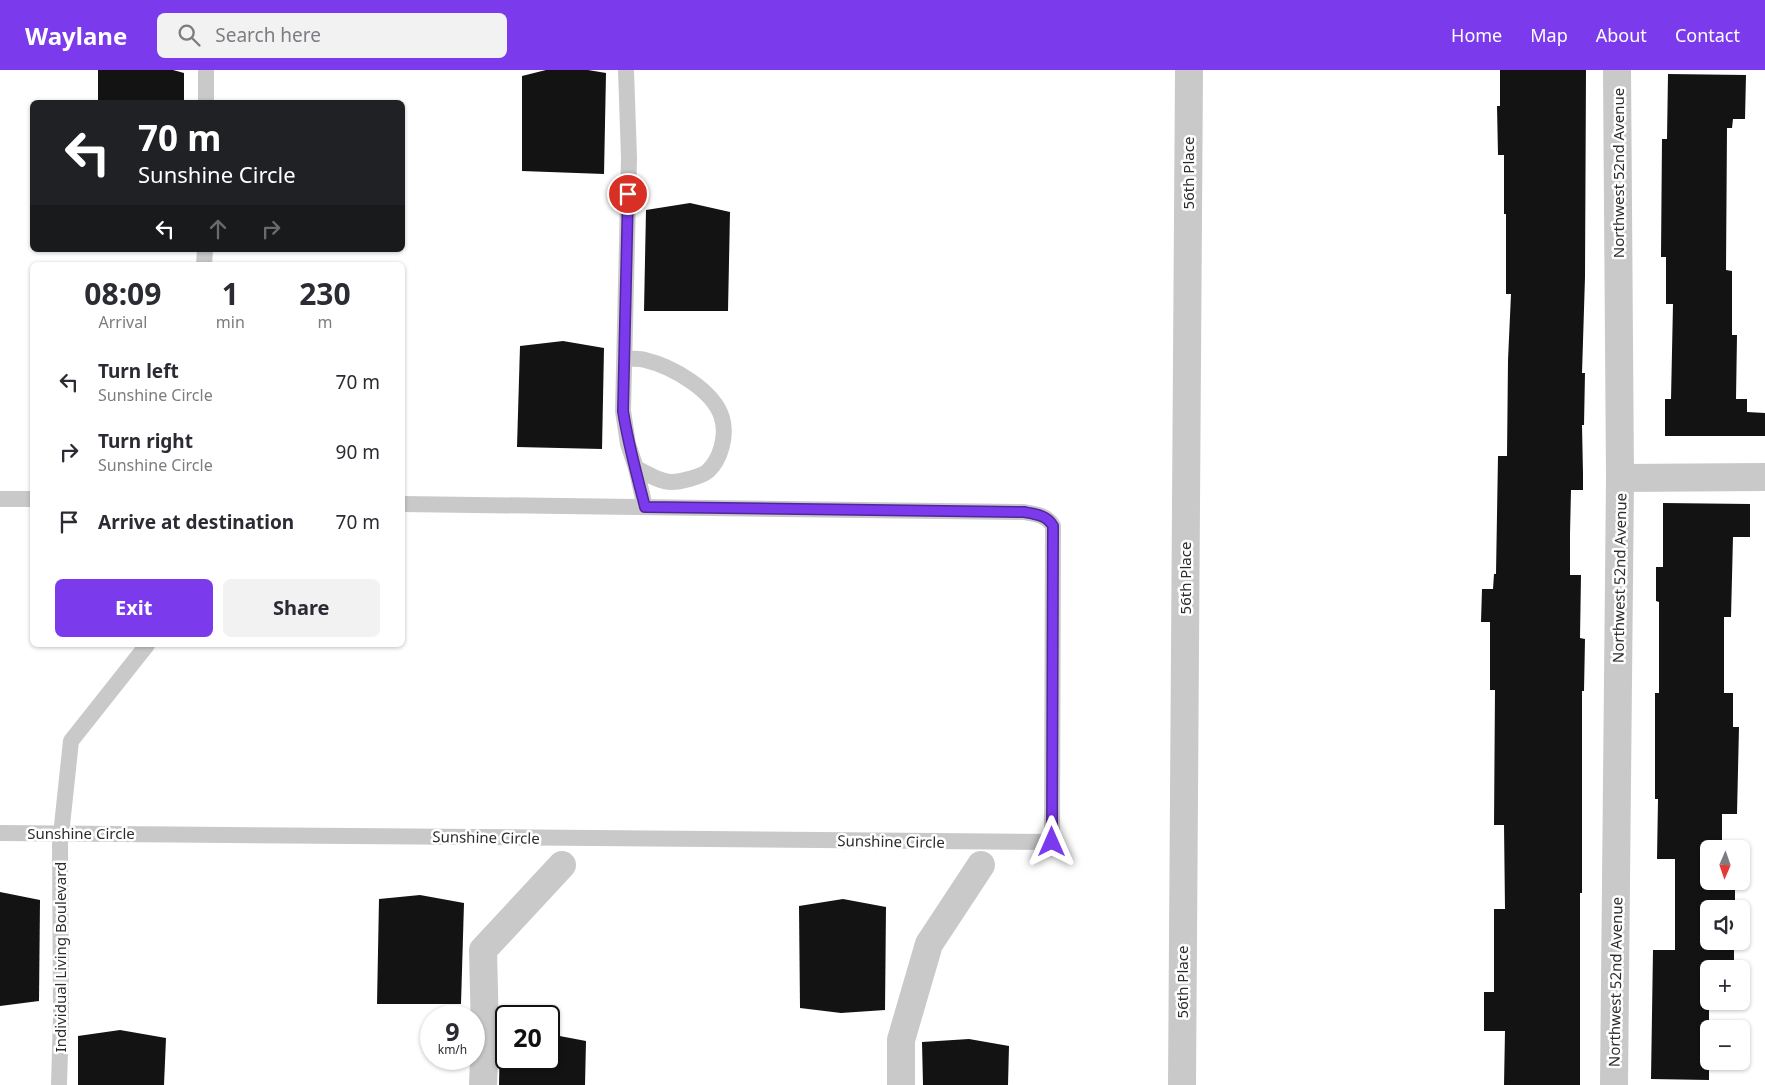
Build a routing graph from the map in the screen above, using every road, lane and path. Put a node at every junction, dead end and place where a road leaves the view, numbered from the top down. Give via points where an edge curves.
1 (206, 70) edge
2 (626, 70) edge
3 (1189, 70) edge
4 (1617, 70) edge
5 (206, 100) edge
6 (626, 359) junction
7 (636, 468) junction
8 (1765, 477) edge
9 (1620, 478) junction
10 (0, 499) edge
11 (30, 499) edge
12 (405, 504) edge
13 (645, 507) junction
14 (145, 647) edge
15 (0, 833) edge
16 (61, 833) junction
17 (562, 865) dead end
18 (980, 865) dead end
19 (60, 1085) edge
20 (483, 1085) edge
21 (901, 1085) edge
22 (1182, 1085) edge
23 (1614, 1085) edge

1 - 5 lane
2 - 6 lane via 629,158
3 - 22 street, 56th Place
4 - 9 street, Northwest 52nd Avenue
6 - 7 lane via 623,411
6 - 7 lane via 645,360 675,372 702,389 722,418 723,439 718,458 707,472 670,482
7 - 13 lane
8 - 9 street
9 - 23 street, Northwest 52nd Avenue
10 - 11 lane
12 - 13 lane, Sunshine Circle
13 - 16 lane, Sunshine Circle via 1024,512 1050,520 1053,526 1052,842
14 - 16 lane, Individual Living Boulevard via 71,741
15 - 16 lane, Sunshine Circle
16 - 19 lane, Individual Living Boulevard
17 - 20 street via 483,950
18 - 21 street via 929,944 901,1040

